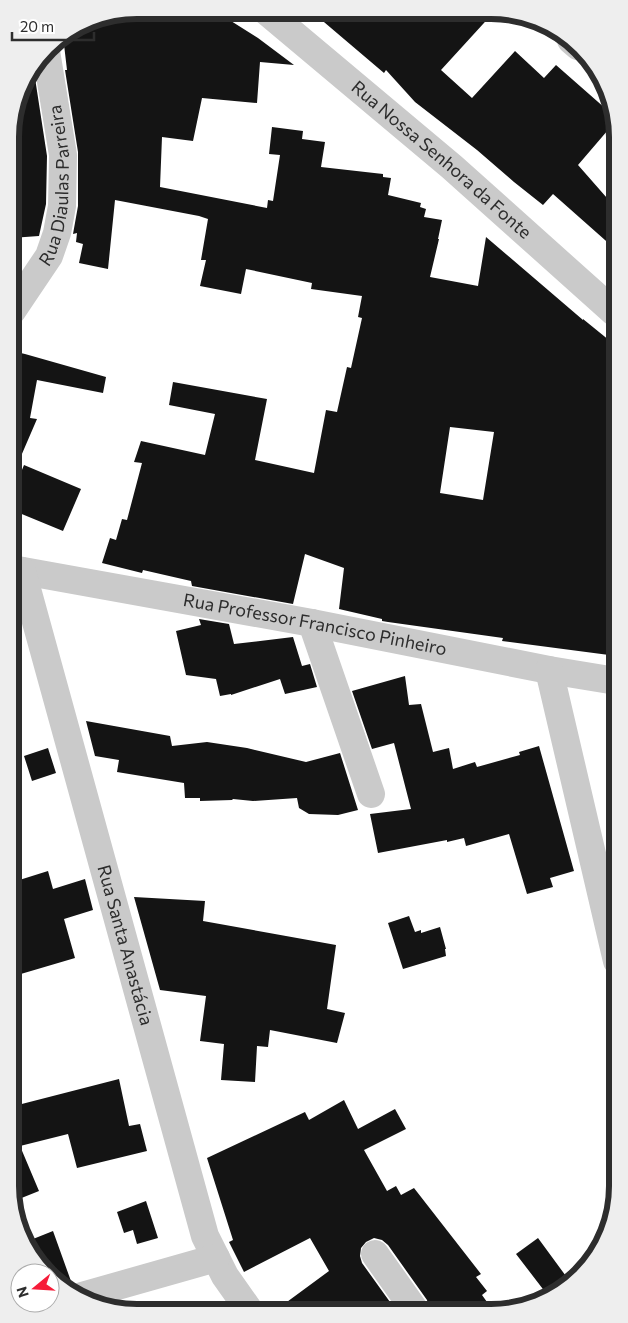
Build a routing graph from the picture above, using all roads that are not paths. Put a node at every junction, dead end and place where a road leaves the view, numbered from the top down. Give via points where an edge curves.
1 (276, 19) edge
2 (47, 60) edge
3 (19, 301) edge
4 (609, 308) edge
5 (19, 570) edge
6 (19, 577) edge
7 (312, 624) junction
8 (549, 670) junction
9 (609, 680) edge
10 (370, 794) dead end
11 (609, 927) edge
12 (374, 1254) dead end
13 (216, 1258) junction
14 (90, 1294) edge
15 (245, 1304) edge
16 (410, 1304) edge

1 - 4 street, Rua Nossa Senhora da Fonte via 452,167
2 - 3 street, Rua Diaulas Parreira via 63,155 62,206 49,256
5 - 7 street, Rua Professor Francisco Pinheiro
6 - 13 street, Rua Santa Anastácia via 205,1236
7 - 8 street, Rua Professor Francisco Pinheiro
7 - 10 street
8 - 9 street, Rua Professor Francisco Pinheiro
8 - 11 street
12 - 16 street
13 - 14 street
13 - 15 street, Rua Santa Anastácia

